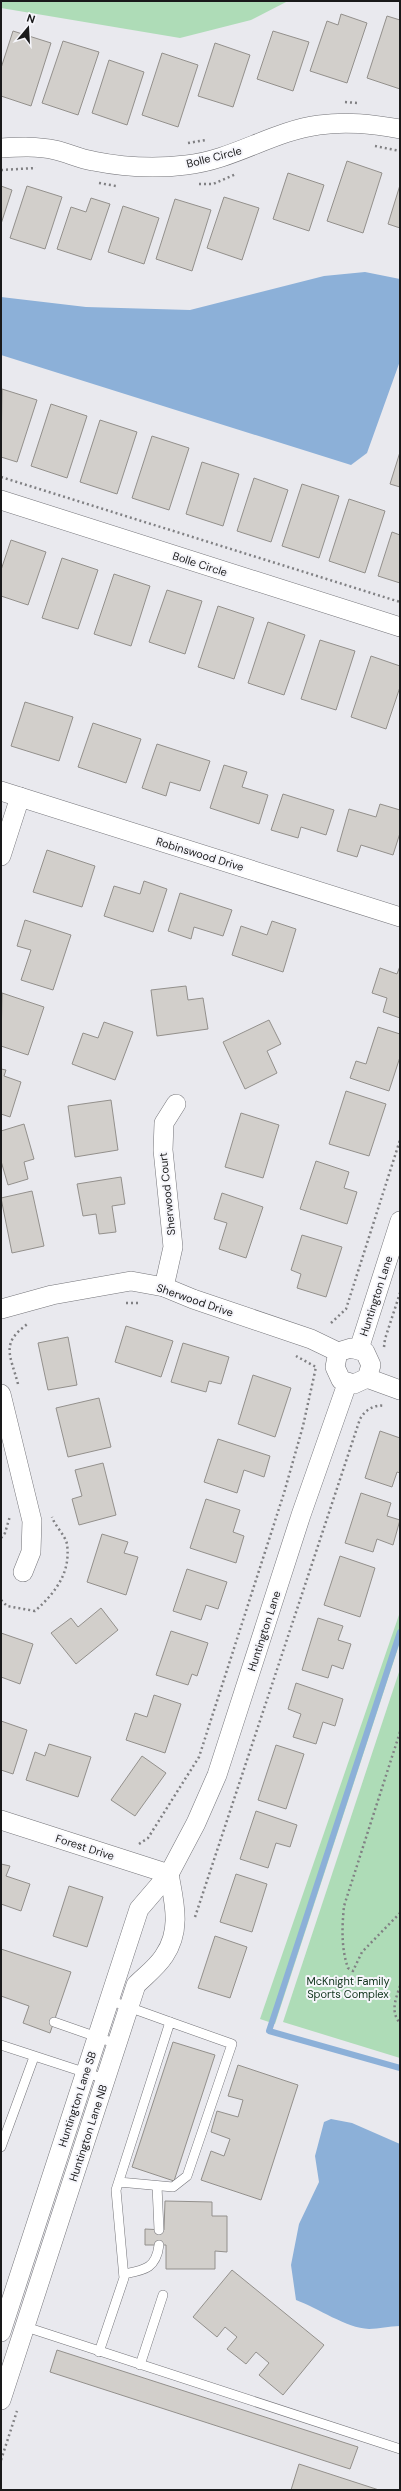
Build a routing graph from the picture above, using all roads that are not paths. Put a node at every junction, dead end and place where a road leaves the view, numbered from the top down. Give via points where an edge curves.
1 (400, 129) edge
2 (1, 148) edge
3 (1, 500) edge
4 (400, 627) edge
5 (1, 791) edge
6 (20, 797) junction
7 (1, 856) edge
8 (400, 917) edge
9 (176, 1104) dead end
10 (400, 1221) edge
11 (164, 1287) junction
12 (1, 1309) edge
13 (359, 1349) junction
14 (338, 1352) junction
15 (367, 1378) junction
16 (347, 1384) junction
17 (400, 1390) edge
18 (1, 1394) edge
19 (23, 1572) dead end
20 (1, 1820) edge
21 (169, 1874) junction
22 (109, 2000) junction
23 (129, 2007) junction
24 (54, 2022) dead end
25 (170, 2022) junction
26 (97, 2037) junction
27 (117, 2044) junction
28 (1, 2045) edge
29 (34, 2057) junction
30 (86, 2073) junction
31 (105, 2079) junction
32 (1, 2147) edge
33 (119, 2182) junction
34 (157, 2186) junction
35 (158, 2230) dead end
36 (159, 2245) dead end
37 (124, 2274) junction
38 (163, 2295) dead end
39 (26, 2327) junction
40 (1, 2332) edge
41 (99, 2352) junction
42 (140, 2365) junction
43 (1, 2400) edge
44 (400, 2449) edge

1 - 2 street, Bolle Circle via 358,122 318,125 280,136 235,154 187,165 129,167 91,161 33,146
3 - 4 street, Bolle Circle
5 - 6 street, Robinswood Drive
6 - 7 street
6 - 8 street, Robinswood Drive
9 - 11 street, Sherwood Court via 164,1123 163,1150 173,1246
10 - 13 street, Huntington Lane
11 - 12 street, Sherwood Drive via 131,1281 52,1295
11 - 14 street, Sherwood Drive via 312,1339
13 - 14 street, Huntington Lane via 351,1348
13 - 15 street, Huntington Lane via 370,1358 371,1365
14 - 16 street via 336,1374
15 - 16 street via 354,1384
15 - 17 street
16 - 21 street, Huntington Lane via 301,1516 217,1775 196,1823
18 - 19 street via 32,1521 31,1552
20 - 21 street, Forest Drive
21 - 22 street, Huntington Lane SB via 139,1909
21 - 23 street, Huntington Lane NB via 177,1918 169,1948 164,1957 136,1985
22 - 23 lane
22 - 26 street, Huntington Lane SB
23 - 25 lane
23 - 27 street, Huntington Lane NB
24 - 26 lane
25 - 33 lane
25 - 34 lane via 232,2044 187,2176 172,2187
26 - 27 lane
26 - 30 street, Huntington Lane SB
27 - 31 street, Huntington Lane NB
28 - 29 lane
29 - 30 lane
29 - 32 lane
30 - 31 lane
30 - 40 street, Huntington Lane SB
31 - 39 street, Huntington Lane NB
33 - 34 lane
33 - 37 lane via 116,2190
34 - 35 lane
36 - 37 lane via 158,2257 151,2265 143,2270
37 - 41 lane
38 - 42 lane
39 - 41 lane
39 - 43 street, Huntington Lane NB
41 - 42 lane
42 - 44 lane

